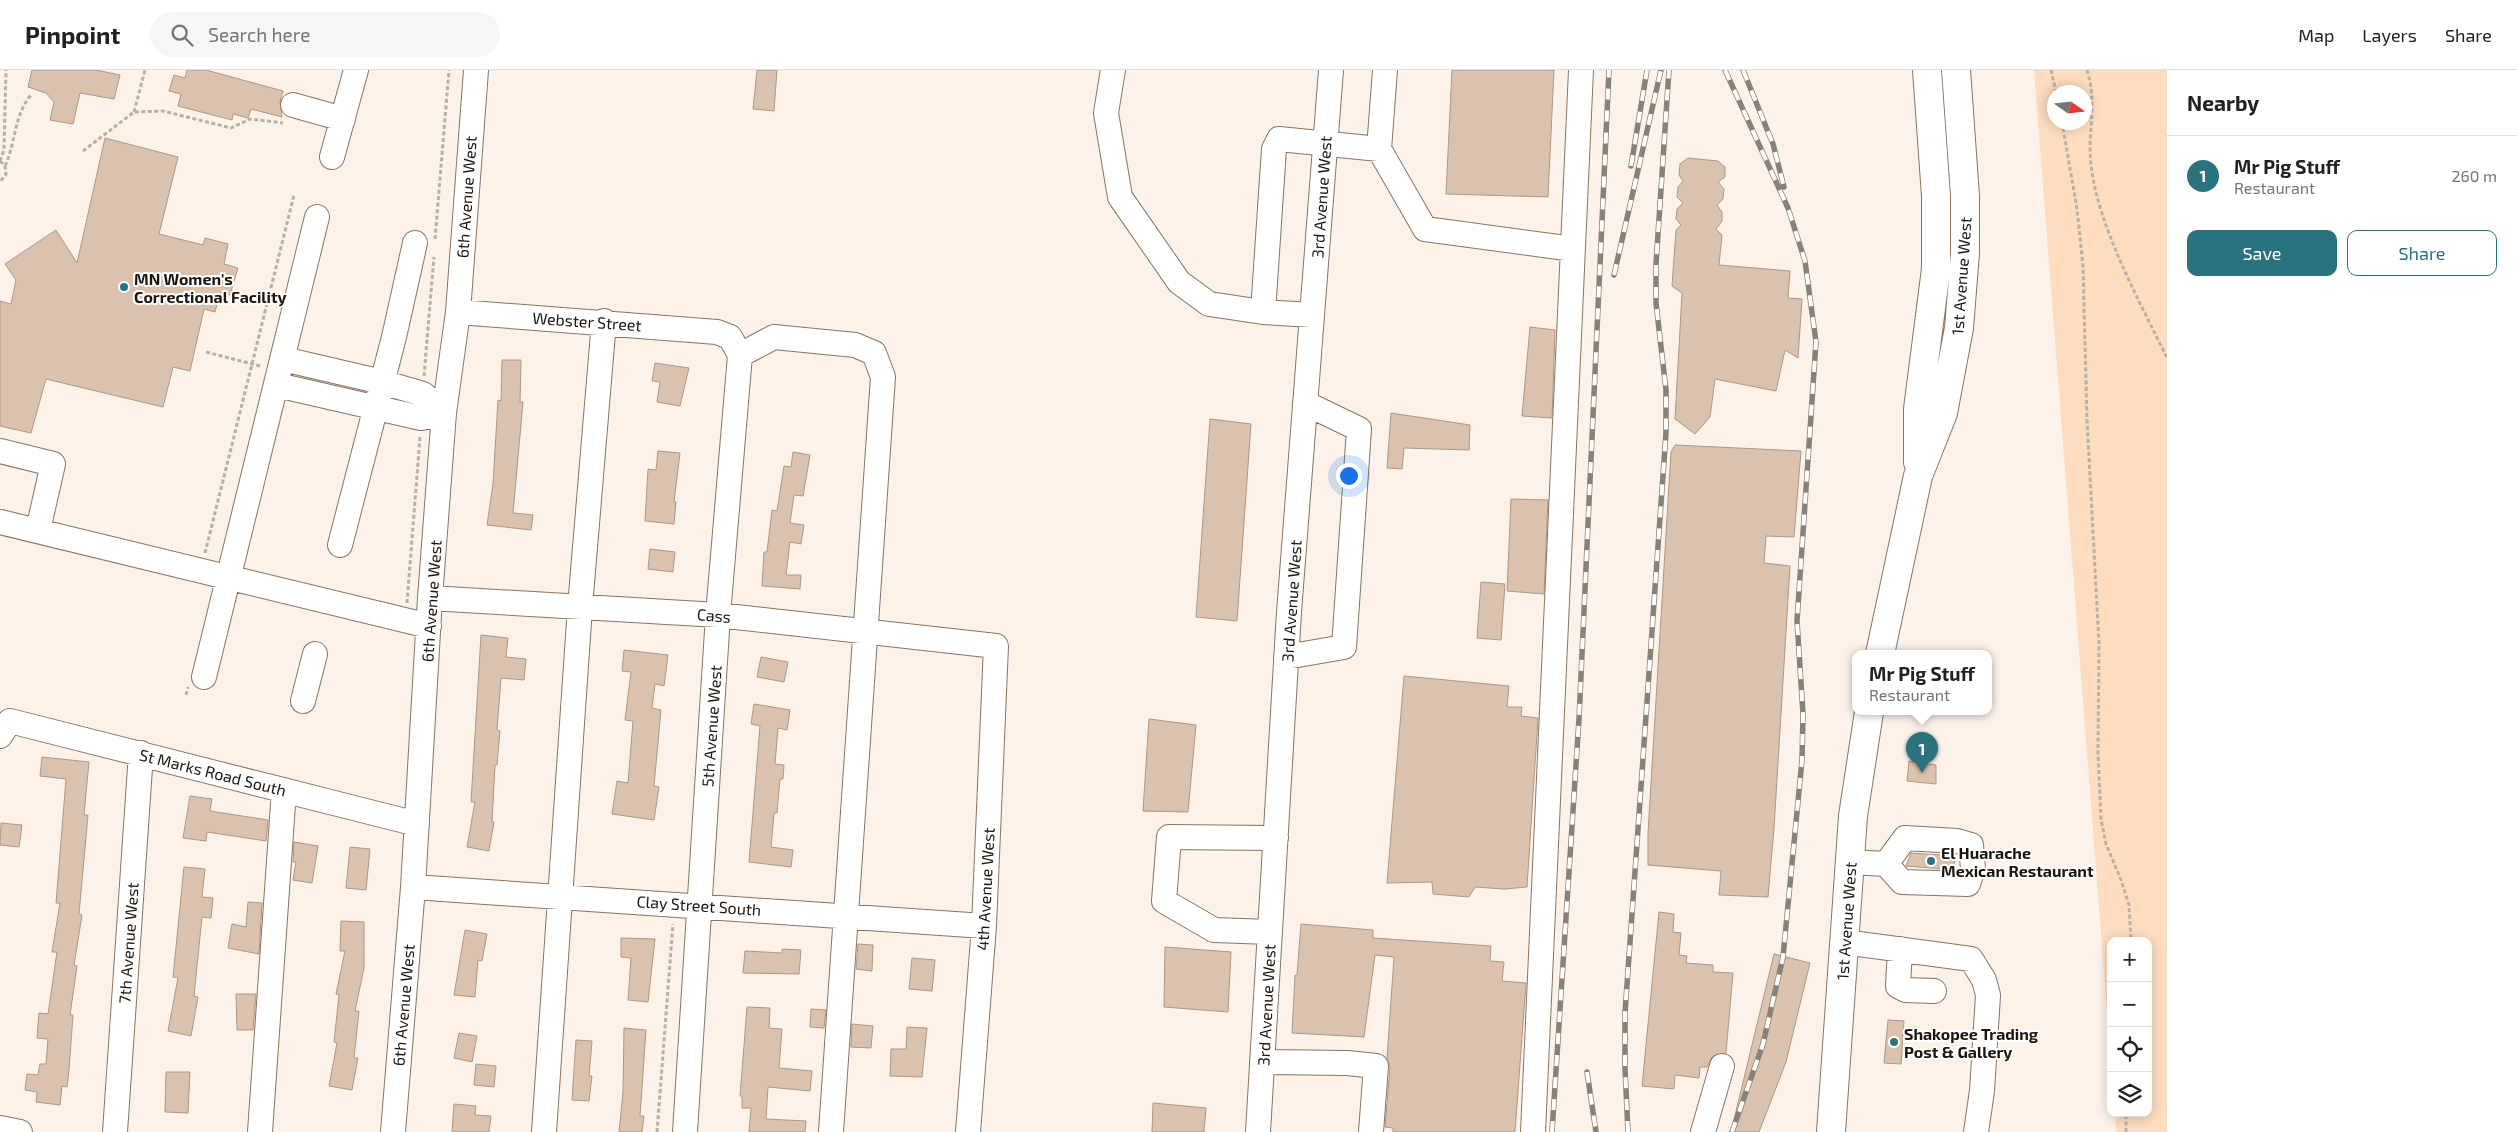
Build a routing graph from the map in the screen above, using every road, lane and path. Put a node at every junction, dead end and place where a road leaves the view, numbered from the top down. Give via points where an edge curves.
1 (6, 70) edge
2 (144, 70) edge
3 (356, 70) edge
4 (476, 70) edge
5 (1113, 70) edge
6 (1331, 70) edge
7 (1385, 70) edge
8 (1581, 70) edge
9 (1927, 70) edge
10 (1956, 70) edge
11 (2051, 70) edge
12 (2087, 70) edge
13 (2054, 85) edge
14 (31, 95) dead end
15 (292, 105) joint
16 (134, 112) junction
17 (343, 119) junction
18 (2063, 130) edge
19 (1325, 144) junction
20 (1379, 149) junction
21 (83, 151) dead end
22 (332, 157) dead end
23 (0, 161) edge
24 (5, 166) junction
25 (0, 182) edge
26 (294, 195) dead end
27 (317, 217) dead end
28 (415, 243) dead end
29 (1573, 249) junction
30 (458, 312) junction
31 (1263, 312) junction
32 (1312, 315) junction
33 (604, 322) junction
34 (206, 352) dead end
35 (740, 355) junction
36 (2167, 358) edge
37 (252, 364) junction
38 (280, 372) junction
39 (382, 382) junction
40 (1305, 403) junction
41 (375, 408) junction
42 (444, 413) junction
43 (0, 451) edge
44 (1918, 476) junction
45 (0, 522) edge
46 (38, 530) junction
47 (340, 545) dead end
48 (201, 571) junction
49 (228, 577) junction
50 (430, 598) junction
51 (580, 607) junction
52 (718, 615) junction
53 (429, 626) junction
54 (866, 631) junction
55 (996, 646) joint
56 (1881, 650) edge
57 (315, 654) dead end
58 (1286, 657) junction
59 (196, 681) joint
60 (186, 695) dead end
61 (303, 700) dead end
62 (1869, 715) edge
63 (5, 728) edge
64 (141, 753) junction
65 (284, 790) junction
66 (417, 824) junction
67 (1276, 838) junction
68 (1850, 862) junction
69 (1886, 864) dead end
70 (413, 887) junction
71 (561, 896) junction
72 (699, 905) junction
73 (846, 916) junction
74 (674, 919) dead end
75 (984, 926) junction
76 (1270, 932) junction
77 (2131, 937) edge
78 (1844, 942) junction
79 (1900, 949) junction
80 (1934, 991) dead end
81 (1262, 1062) junction
82 (1722, 1066) dead end
83 (2126, 1117) edge
84 (0, 1128) edge
85 (20, 1132) edge
86 (115, 1132) edge
87 (260, 1132) edge
88 (393, 1132) edge
89 (544, 1132) edge
90 (657, 1132) edge
91 (685, 1132) edge
92 (831, 1132) edge
93 (968, 1132) edge
94 (1258, 1132) edge
95 (1371, 1132) edge
96 (1533, 1132) edge
97 (1703, 1132) edge
98 (1831, 1132) edge
99 (1976, 1132) edge
100 (2126, 1132) edge

1 - 23 path via 4,150
2 - 16 path
3 - 17 street
4 - 30 street, 6th Avenue West
5 - 31 street via 1106,113 1120,197 1178,282 1209,304
6 - 19 street, 3rd Avenue West
7 - 20 street
8 - 29 street
9 - 44 main road, 1st Avenue West via 1936,196 1936,269 1918,409
10 - 44 main road, 1st Avenue West via 1965,196 1965,253 1959,328 1944,413
11 - 13 path
12 - 36 path via 2093,89 2091,163 2098,204 2133,289
14 - 24 path via 21,107
15 - 16 path via 288,123 250,119 231,128 163,111
15 - 17 street
16 - 21 path
17 - 22 street
18 - 77 path via 2084,266 2087,420 2099,643 2101,819 2106,844 2129,905
19 - 20 street
19 - 31 street via 1279,140 1274,149
19 - 32 street, 3rd Avenue West
20 - 29 street via 1425,229
23 - 24 path
24 - 25 path via 6,174
26 - 37 path
27 - 38 street
28 - 39 street
29 - 96 street
30 - 33 street, Webster Street
30 - 42 street, 6th Avenue West
31 - 32 street
32 - 40 street, 3rd Avenue West
33 - 35 street, Webster Street via 717,332 730,337
33 - 51 street
34 - 37 path
35 - 52 street, 5th Avenue West
35 - 54 street via 774,337 855,345 874,353 883,377
37 - 38 path
37 - 48 path
38 - 39 street
38 - 41 street
38 - 49 street
39 - 41 street
39 - 42 street via 423,394
40 - 58 street, 3rd Avenue West
40 - 58 street via 1359,429 1345,637 1344,647
41 - 42 street via 421,418
41 - 47 street
42 - 50 street, 6th Avenue West
43 - 46 street via 53,464
44 - 56 main road, 1st Avenue West
45 - 46 street
46 - 48 street
48 - 49 street
49 - 53 street
49 - 59 street
50 - 51 street, Cass
50 - 53 street, 6th Avenue West
51 - 52 street, Cass
51 - 71 street
52 - 54 street, Cass
52 - 72 street, 5th Avenue West
53 - 66 street, 6th Avenue West
54 - 55 street, Cass
54 - 73 street
55 - 75 street, 4th Avenue West
57 - 61 street
58 - 67 street, 3rd Avenue West
59 - 60 path
62 - 68 main road, 1st Avenue West via 1853,816
63 - 64 street, St Marks Road South
64 - 65 street, St Marks Road South
64 - 86 street, 7th Avenue West
65 - 66 street, St Marks Road South
65 - 87 street
66 - 70 street, 6th Avenue West
67 - 76 street, 3rd Avenue West
67 - 76 street via 1169,837 1164,901 1214,930
68 - 69 street
68 - 78 main road, 1st Avenue West
70 - 71 street, Clay Street South
70 - 88 street, 6th Avenue West
71 - 72 street, Clay Street South
71 - 89 street
72 - 73 street, Clay Street South
72 - 91 street, 5th Avenue West
73 - 75 street, Clay Street South
73 - 92 street
74 - 90 path
75 - 93 street, 4th Avenue West
76 - 81 street, 3rd Avenue West
78 - 79 street
78 - 98 main road, 1st Avenue West
79 - 80 street via 1898,986 1906,990
79 - 99 street via 1971,959 1984,980 1988,995
81 - 94 street, 3rd Avenue West
81 - 95 street via 1376,1066
82 - 97 street
83 - 100 path
84 - 85 street

